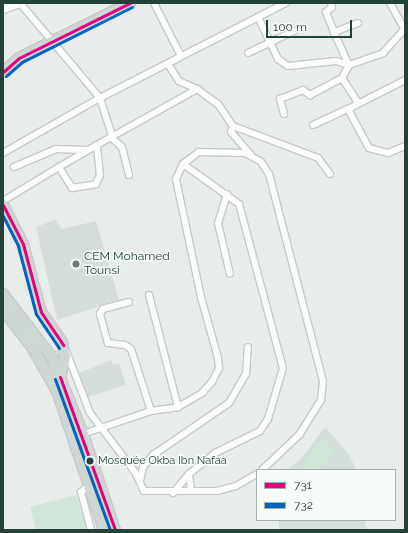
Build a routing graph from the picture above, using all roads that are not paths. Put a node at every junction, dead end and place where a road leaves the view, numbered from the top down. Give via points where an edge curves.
1 (19, 3) edge
2 (128, 3) edge
3 (154, 3) edge
4 (286, 3) edge
5 (331, 3) edge
6 (390, 3) edge
7 (3, 8) edge
8 (258, 17) junction
9 (358, 23) dead end
10 (405, 30) edge
11 (294, 31) dead end
12 (334, 32) junction
13 (53, 41) junction
14 (271, 41) junction
15 (248, 53) dead end
16 (181, 56) junction
17 (168, 64) junction
18 (348, 65) junction
19 (3, 72) edge
20 (342, 78) junction
21 (405, 80) edge
22 (197, 90) junction
23 (100, 98) junction
24 (358, 103) junction
25 (348, 109) junction
26 (284, 114) dead end
27 (313, 125) dead end
28 (233, 126) junction
29 (113, 139) junction
30 (97, 145) junction
31 (405, 146) edge
32 (86, 150) junction
33 (3, 153) edge
34 (252, 156) junction
35 (183, 164) junction
36 (14, 167) dead end
37 (59, 167) junction
38 (330, 174) dead end
39 (129, 175) dead end
40 (227, 194) junction
41 (3, 201) edge
42 (3, 205) edge
43 (230, 274) dead end
44 (3, 294) edge
45 (149, 295) dead end
46 (129, 302) dead end
47 (3, 310) edge
48 (63, 345) junction
49 (248, 347) dead end
50 (50, 356) junction
51 (60, 377) junction
52 (57, 391) junction
53 (178, 407) junction
54 (151, 412) junction
55 (100, 428) junction
56 (83, 434) junction
57 (263, 469) edge
58 (189, 474) junction
59 (256, 475) edge
60 (140, 482) junction
61 (89, 486) junction
62 (191, 491) junction
63 (173, 493) junction
64 (91, 530) edge
65 (104, 530) edge
66 (114, 530) edge

1 - 7 main road
1 - 13 street
2 - 13 main road
3 - 16 street
4 - 8 street
5 - 12 street via 332,7 326,12
6 - 10 street
8 - 14 street
8 - 16 street
9 - 12 street
10 - 18 street via 383,53
11 - 14 street
12 - 18 street
13 - 19 main road via 19,58
13 - 23 street
14 - 15 street
14 - 18 street via 284,65 336,61
16 - 17 street
17 - 22 street via 179,81
17 - 23 street
18 - 20 street
20 - 24 street
20 - 26 street via 310,95 303,90 280,100
21 - 24 street
22 - 28 street via 218,104
22 - 29 street
23 - 29 street
23 - 33 street
24 - 25 street
25 - 27 street
25 - 31 street via 369,148 388,153
28 - 34 street via 231,132
28 - 38 street via 318,158
29 - 30 street
29 - 39 street via 122,147
30 - 32 street
30 - 37 street via 100,175 96,184 72,188
32 - 36 street via 56,149
32 - 37 street
34 - 35 street via 203,151
34 - 57 street via 269,174 323,381 321,400 312,416 290,446
35 - 40 street
35 - 53 street via 177,185 219,368 208,388
37 - 41 street
40 - 43 street via 218,223
40 - 58 street via 241,209 283,374 268,418 260,431 215,452
42 - 48 main road via 21,238 41,312
44 - 50 main road
45 - 53 street
46 - 54 street via 103,309 100,314 108,343 125,345 131,349
47 - 52 main road via 32,347
48 - 50 main road via 60,353
48 - 51 main road via 65,357
48 - 55 street via 82,400
49 - 60 street via 246,374 229,403 153,455 143,467
50 - 51 main road
51 - 52 main road
51 - 56 main road
52 - 61 main road
53 - 54 street
54 - 55 street
55 - 56 street
55 - 60 street
56 - 66 main road
58 - 62 street
58 - 63 street
59 - 62 street via 229,489
60 - 63 street via 147,493
61 - 64 street via 81,492
61 - 65 main road
62 - 63 street

